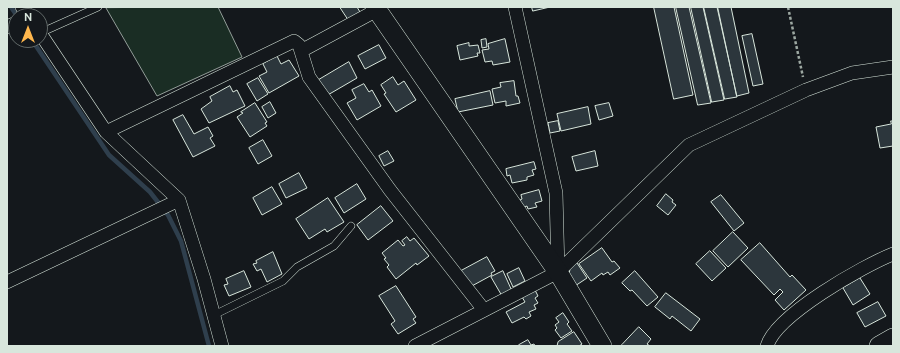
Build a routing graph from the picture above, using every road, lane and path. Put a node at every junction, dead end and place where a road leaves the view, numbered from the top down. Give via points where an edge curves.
1 (98, 7) edge
2 (515, 7) edge
3 (788, 7) edge
4 (376, 9) edge
5 (48, 29) edge
6 (48, 45) edge
7 (301, 51) junction
8 (893, 67) edge
9 (806, 90) junction
10 (106, 132) junction
11 (179, 200) junction
12 (351, 226) dead end
13 (893, 254) edge
14 (558, 272) junction
15 (7, 282) edge
16 (484, 310) junction
17 (214, 315) junction
18 (893, 338) edge
19 (222, 346) edge
20 (415, 346) edge
21 (602, 346) edge
22 (766, 346) edge
23 (879, 346) edge

1 - 5 lane
2 - 14 street via 556,193
3 - 9 path
4 - 7 street
4 - 14 street
6 - 10 street
7 - 10 street via 294,41
7 - 16 street via 309,78 390,190
8 - 9 street via 852,73
9 - 14 street via 689,145
10 - 11 street
11 - 15 street
11 - 17 street
12 - 17 lane via 334,246 297,267 283,281
13 - 22 street via 803,306 774,332
14 - 16 street
14 - 21 street
16 - 20 street
17 - 19 street
18 - 23 street

